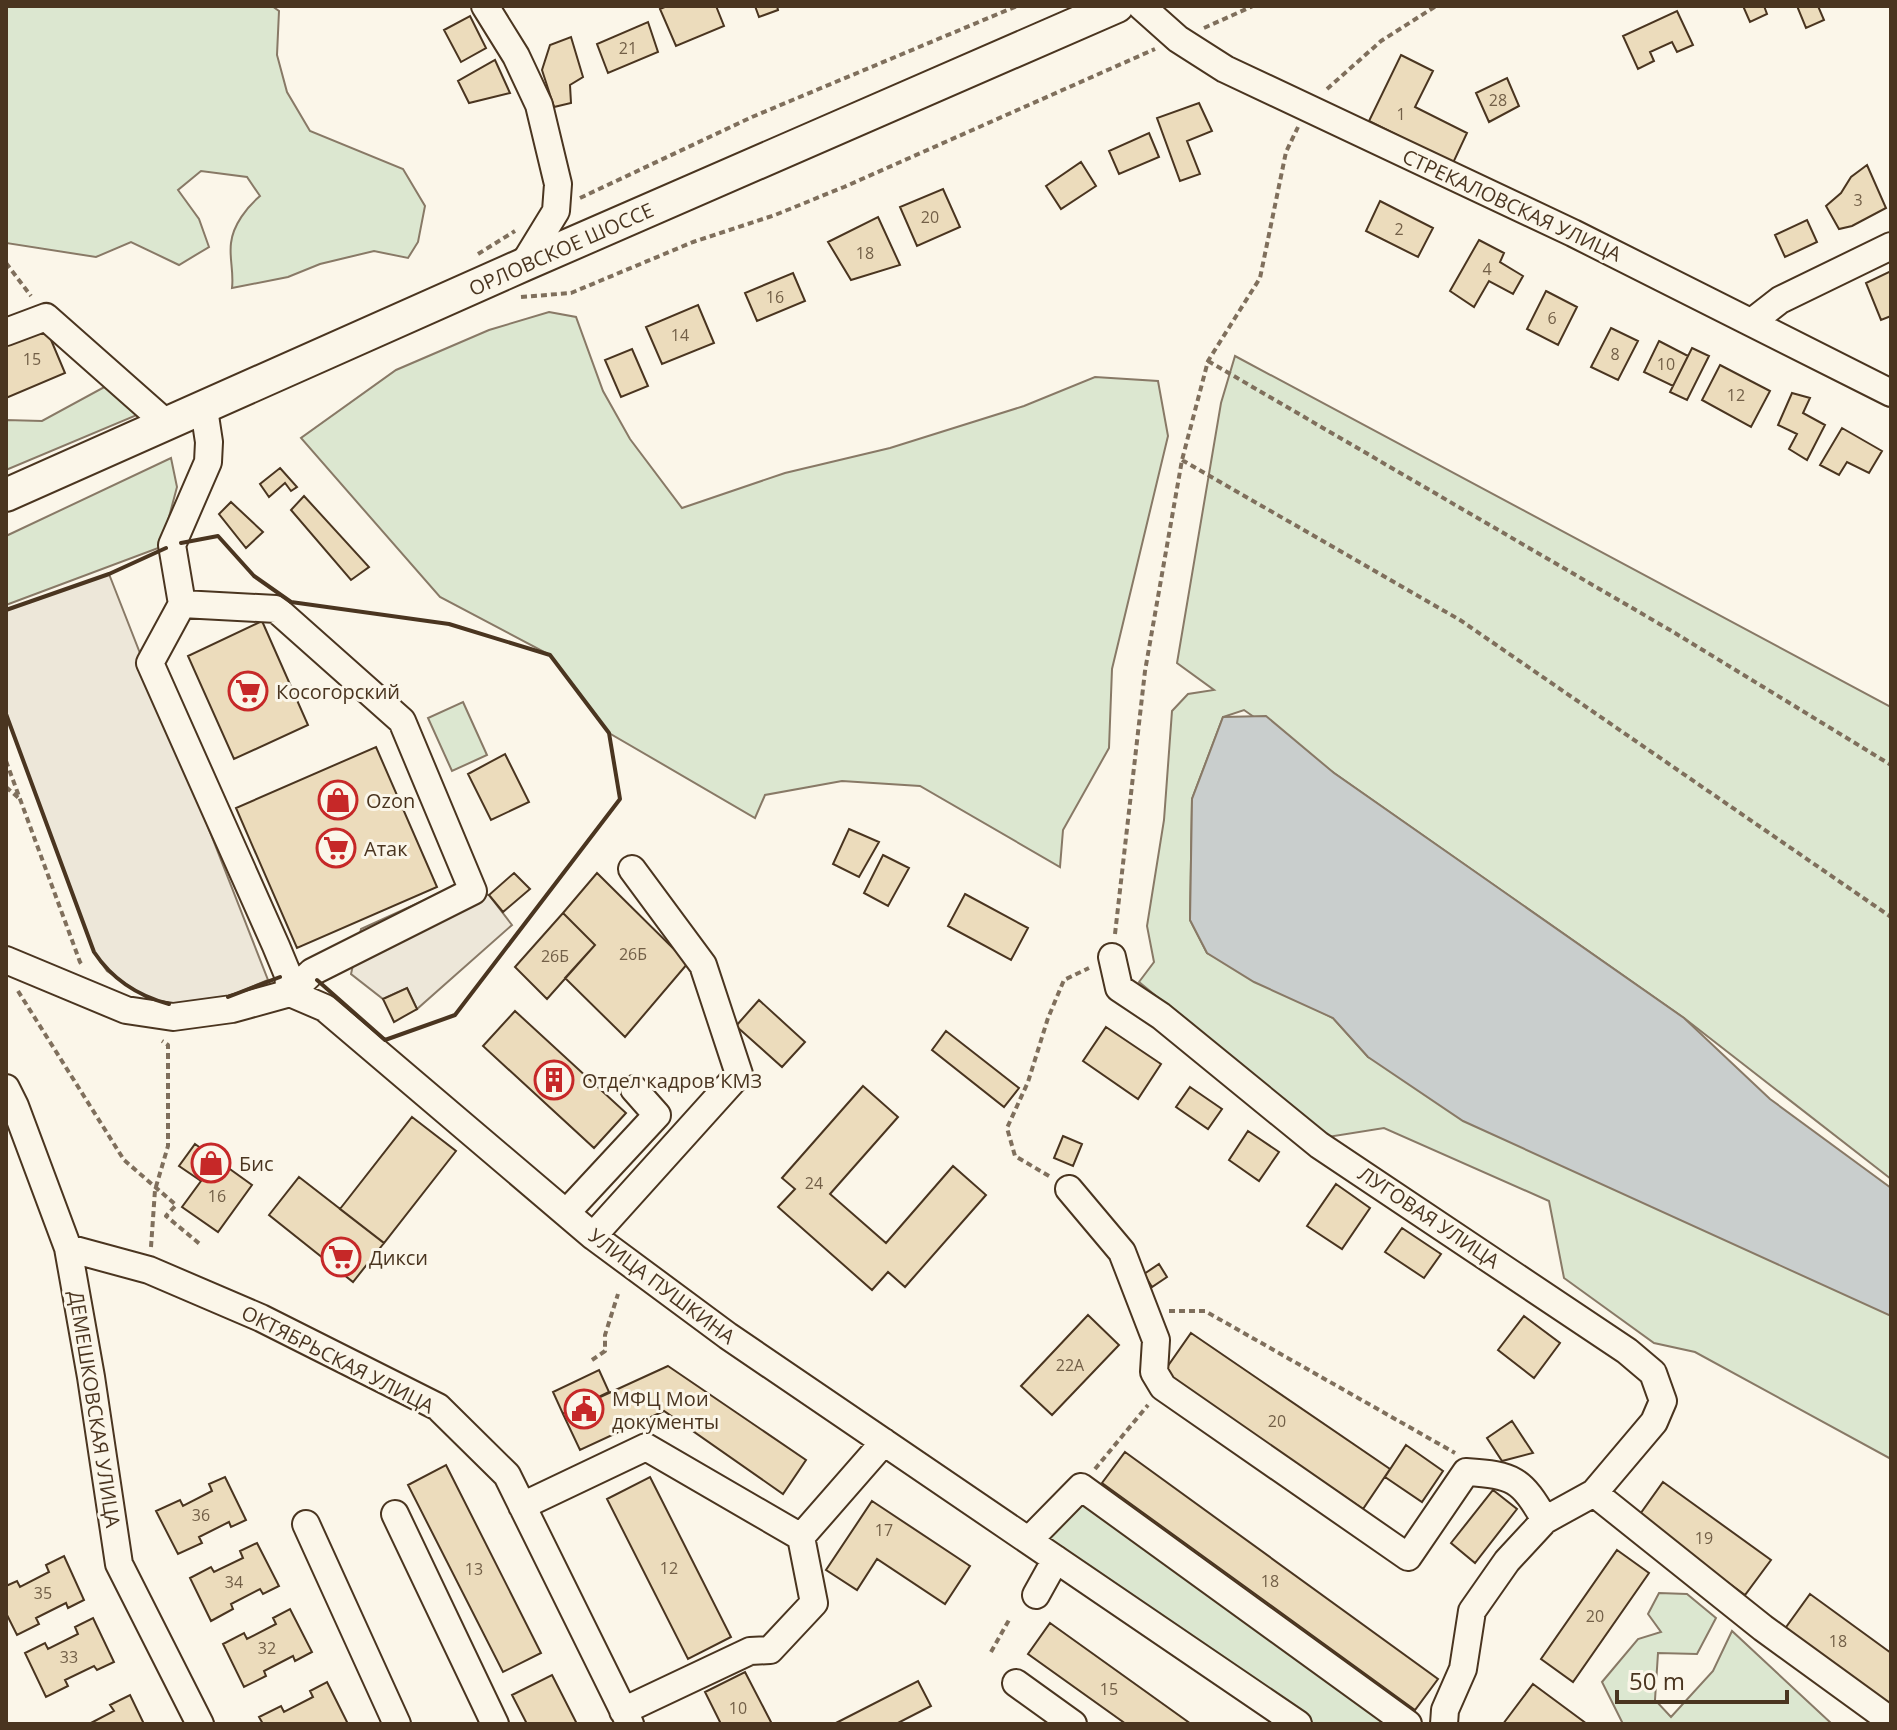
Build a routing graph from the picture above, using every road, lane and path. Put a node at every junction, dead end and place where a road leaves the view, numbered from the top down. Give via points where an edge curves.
1 (485, 6) edge
2 (1017, 6) edge
3 (1117, 6) edge
4 (1141, 6) edge
5 (1253, 6) edge
6 (1436, 6) edge
7 (1178, 39) junction
8 (1307, 107) junction
9 (556, 211) junction
10 (1891, 246) edge
11 (6, 263) edge
12 (523, 265) junction
13 (514, 298) dead end
14 (46, 317) junction
15 (1753, 321) junction
16 (6, 332) edge
17 (1208, 361) junction
18 (1891, 393) edge
19 (204, 409) junction
20 (167, 424) junction
21 (1182, 460) junction
22 (6, 495) edge
23 (182, 604) junction
24 (6, 761) edge
25 (1891, 765) edge
26 (6, 787) edge
27 (22, 802) junction
28 (632, 869) dead end
29 (1891, 917) edge
30 (1112, 957) junction
31 (89, 972) dead end
32 (10, 973) edge
33 (290, 993) junction
34 (157, 1037) dead end
35 (6, 1088) edge
36 (634, 1089) dead end
37 (1069, 1189) joint
38 (155, 1190) junction
39 (566, 1213) junction
40 (593, 1236) junction
41 (201, 1245) dead end
42 (68, 1248) junction
43 (149, 1270) junction
44 (618, 1294) dead end
45 (1145, 1311) junction
46 (592, 1360) dead end
47 (1163, 1387) junction
48 (884, 1442) junction
49 (1466, 1472) junction
50 (1081, 1487) junction
51 (1594, 1493) junction
52 (522, 1506) junction
53 (395, 1514) dead end
54 (1545, 1520) junction
55 (306, 1524) dead end
56 (801, 1537) junction
57 (1029, 1540) junction
58 (1056, 1559) junction
59 (1036, 1595) dead end
60 (1009, 1620) dead end
61 (991, 1652) dead end
62 (1016, 1683) dead end
63 (626, 1718) edge
64 (1891, 1721) edge
65 (200, 1724) edge
66 (397, 1724) edge
67 (495, 1724) edge
68 (1073, 1724) edge
69 (1298, 1724) edge
70 (1408, 1724) edge
71 (1444, 1724) edge

1 - 9 street via 539,105 558,184
2 - 9 path via 752,117
3 - 12 main road, ОРЛОВСКОЕ ШОССЕ
4 - 7 street, СТРЕКАЛОВСКАЯ УЛИЦА
5 - 7 path
6 - 8 path via 1381,41
7 - 8 street, СТРЕКАЛОВСКАЯ УЛИЦА via 1225,69
7 - 13 path via 775,215 693,242 571,293
8 - 15 street, СТРЕКАЛОВСКАЯ УЛИЦА
8 - 17 path via 1286,152 1260,278
9 - 12 street
10 - 15 street via 1780,300
11 - 14 path
12 - 19 main road, ОРЛОВСКОЕ ШОССЕ
14 - 16 street
14 - 20 street
15 - 18 street, СТРЕКАЛОВСКАЯ УЛИЦА
17 - 21 path
17 - 25 path
19 - 20 main road, ОРЛОВСКОЕ ШОССЕ
19 - 23 street via 208,462 172,545
20 - 22 main road, ОРЛОВСКОЕ ШОССЕ
21 - 29 path via 1460,620
21 - 30 path via 1145,671
23 - 33 street via 150,663 282,960
23 - 33 street via 276,609 402,721 473,891 312,972
24 - 27 path
26 - 27 path
27 - 31 path via 80,962
28 - 40 street via 703,965 739,1074
30 - 37 path via 1064,980 1007,1128 1015,1156
30 - 51 street, ЛУГОВАЯ УЛИЦА via 1119,988 1319,1145 1653,1373 1663,1401 1654,1422
32 - 33 street via 126,1010 173,1017 232,1009
32 - 38 path via 124,1160
33 - 39 street, УЛИЦА ПУШКИНА via 325,1008
34 - 38 path via 168,1045 168,1146
35 - 42 street, ДЕМЕШКОВСКАЯ УЛИЦА
36 - 39 street via 657,1115
37 - 45 street via 1122,1252
38 - 41 path via 176,1205 166,1216
38 - 43 path
39 - 40 street, УЛИЦА ПУШКИНА
40 - 48 street, УЛИЦА ПУШКИНА
42 - 43 street, ОКТЯБРЬСКАЯ УЛИЦА
42 - 65 street, ДЕМЕШКОВСКАЯ УЛИЦА via 119,1564
43 - 52 street, ОКТЯБРЬСКАЯ УЛИЦА via 261,1318 438,1407 507,1475
44 - 46 path via 605,1351
45 - 47 street via 1156,1340 1154,1372
45 - 49 path via 1205,1311 1458,1455
47 - 49 street via 1408,1557
47 - 50 path
48 - 56 street
48 - 57 street, УЛИЦА ПУШКИНА
49 - 54 street via 1499,1474 1527,1490
50 - 57 street
50 - 70 street
51 - 54 street, ЛУГОВАЯ УЛИЦА
51 - 64 street via 1763,1628
52 - 56 street via 646,1447
52 - 63 street, ОКТЯБРЬСКАЯ УЛИЦА
53 - 67 street
54 - 71 street, ЛУГОВАЯ УЛИЦА via 1472,1611 1463,1669
55 - 66 street
56 - 63 street via 814,1603 770,1650 750,1651
57 - 58 street, УЛИЦА ПУШКИНА
58 - 59 street
58 - 69 street, УЛИЦА ПУШКИНА
60 - 61 path
62 - 68 street

